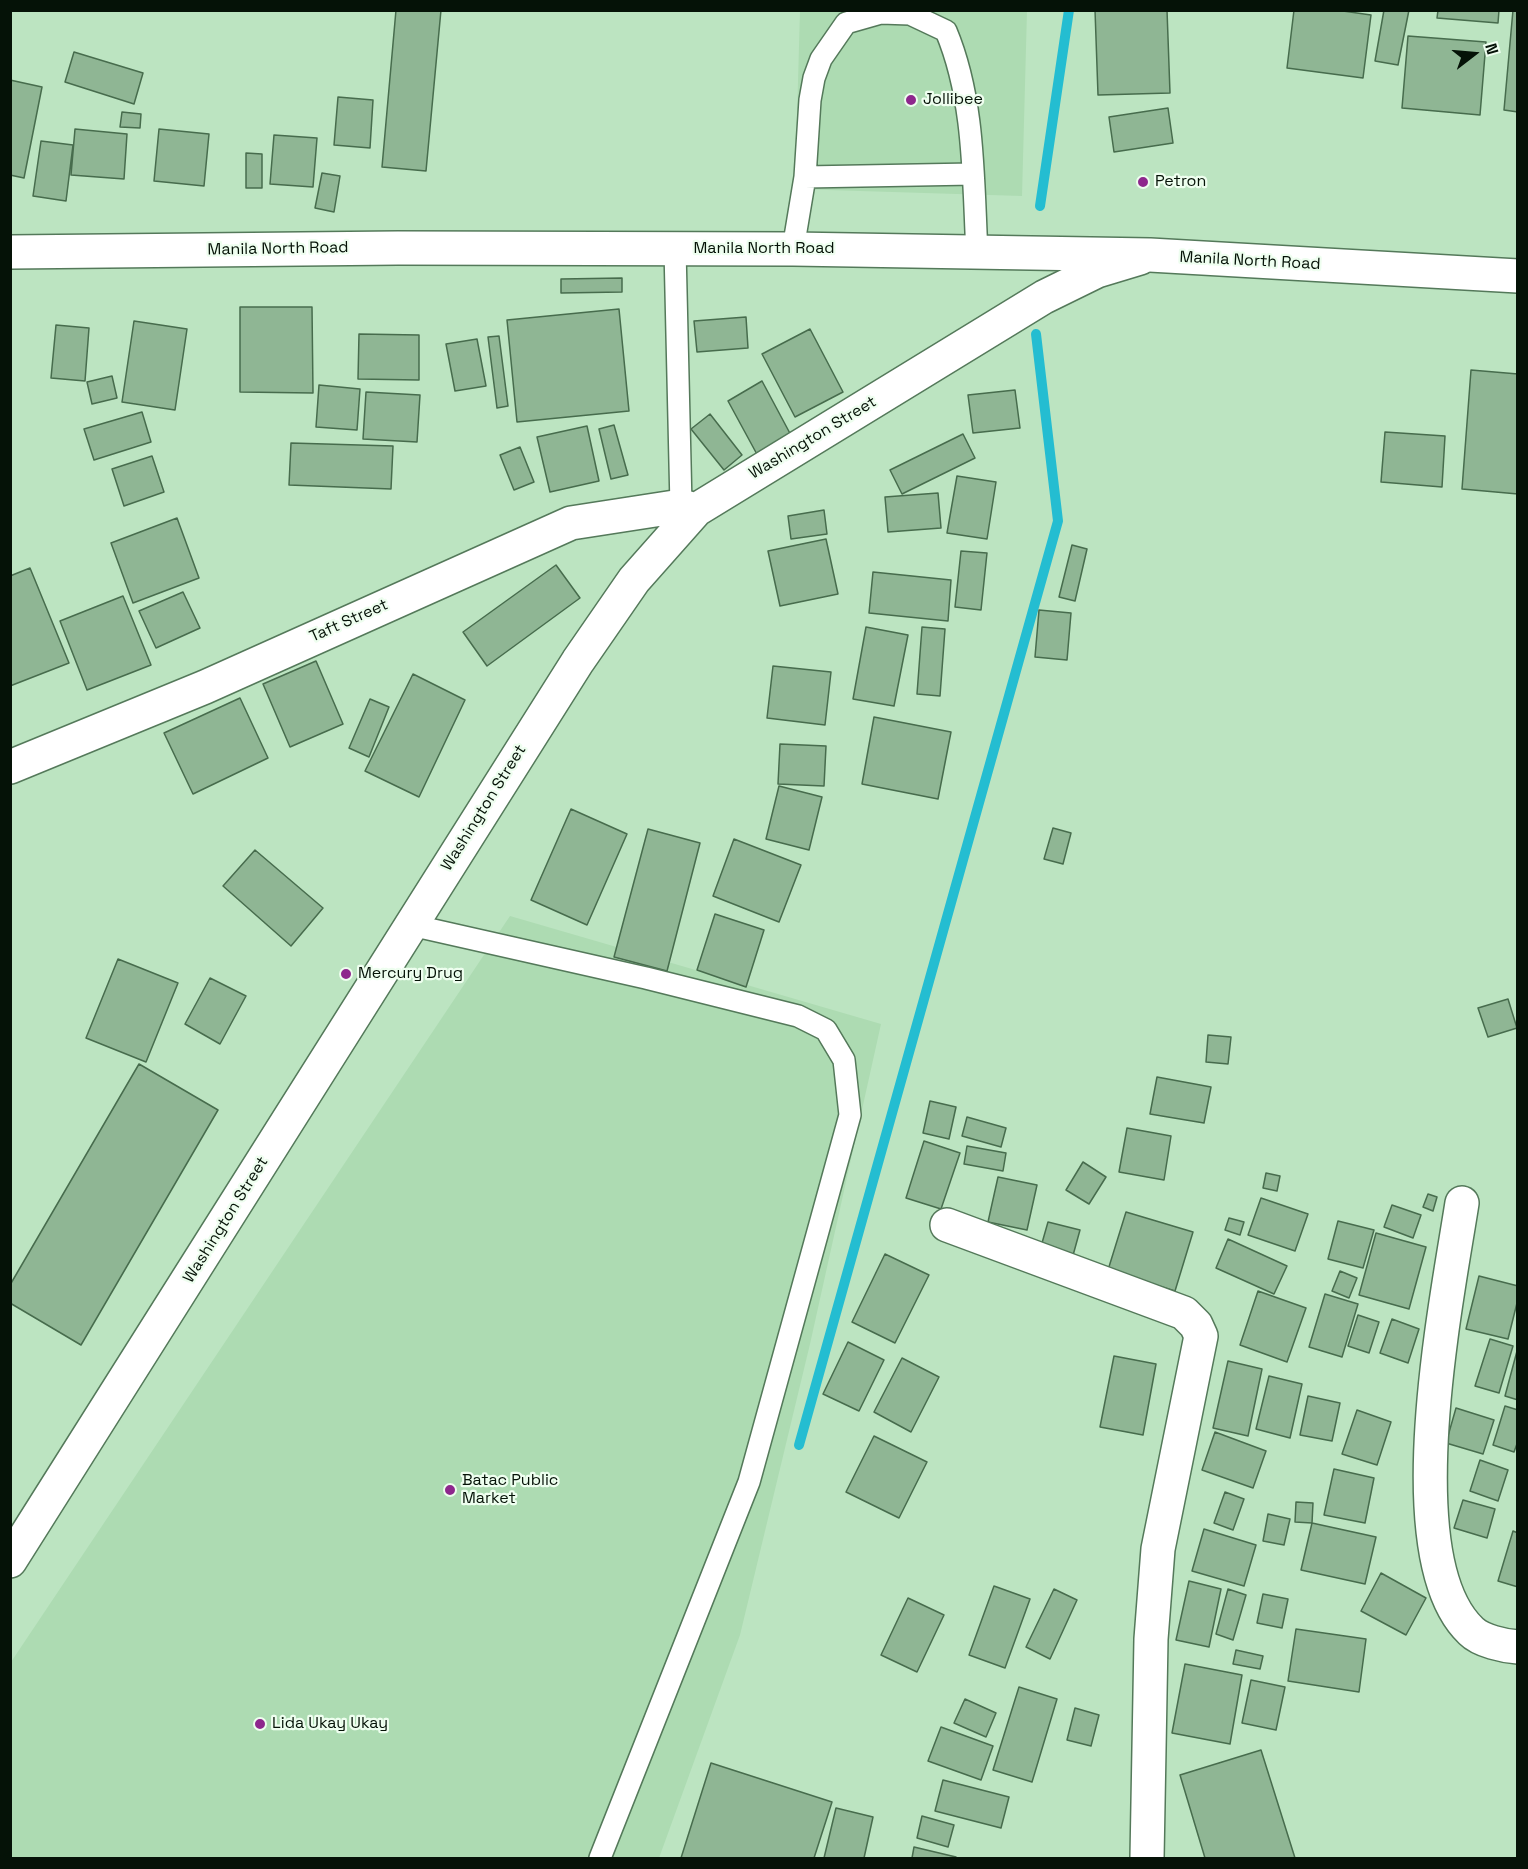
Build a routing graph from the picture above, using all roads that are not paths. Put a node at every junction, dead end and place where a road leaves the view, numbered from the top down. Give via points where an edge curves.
1 (973, 174) junction
2 (805, 177) junction
3 (675, 249) junction
4 (793, 249) junction
5 (10, 252) edge
6 (977, 253) junction
7 (1150, 255) junction
8 (1518, 276) edge
9 (689, 508) junction
10 (10, 767) edge
11 (411, 925) junction
12 (1462, 1203) dead end
13 (947, 1226) dead end
14 (10, 1561) edge
15 (1518, 1647) edge
16 (600, 1858) edge
17 (1147, 1858) edge

1 - 2 lane
1 - 2 lane via 959,61 946,31 910,14 881,13 846,23 821,59 810,100
1 - 6 lane
2 - 4 lane
3 - 4 main road, Manila North Road
3 - 5 main road, Manila North Road
3 - 9 lane
4 - 6 main road, Manila North Road
6 - 7 main road, Manila North Road
7 - 8 main road, Manila North Road
7 - 9 main road, Washington Street via 1097,271 1044,297
9 - 10 main road, Taft Street via 571,523 204,687
9 - 11 main road, Washington Street via 578,661
11 - 14 main road, Washington Street
11 - 16 lane via 798,1016 826,1030 844,1060 850,1115 750,1482
12 - 15 main road via 1440,1353 1428,1480 1433,1543 1444,1584 1472,1633
13 - 17 main road via 1184,1313 1201,1336 1158,1549 1151,1639

